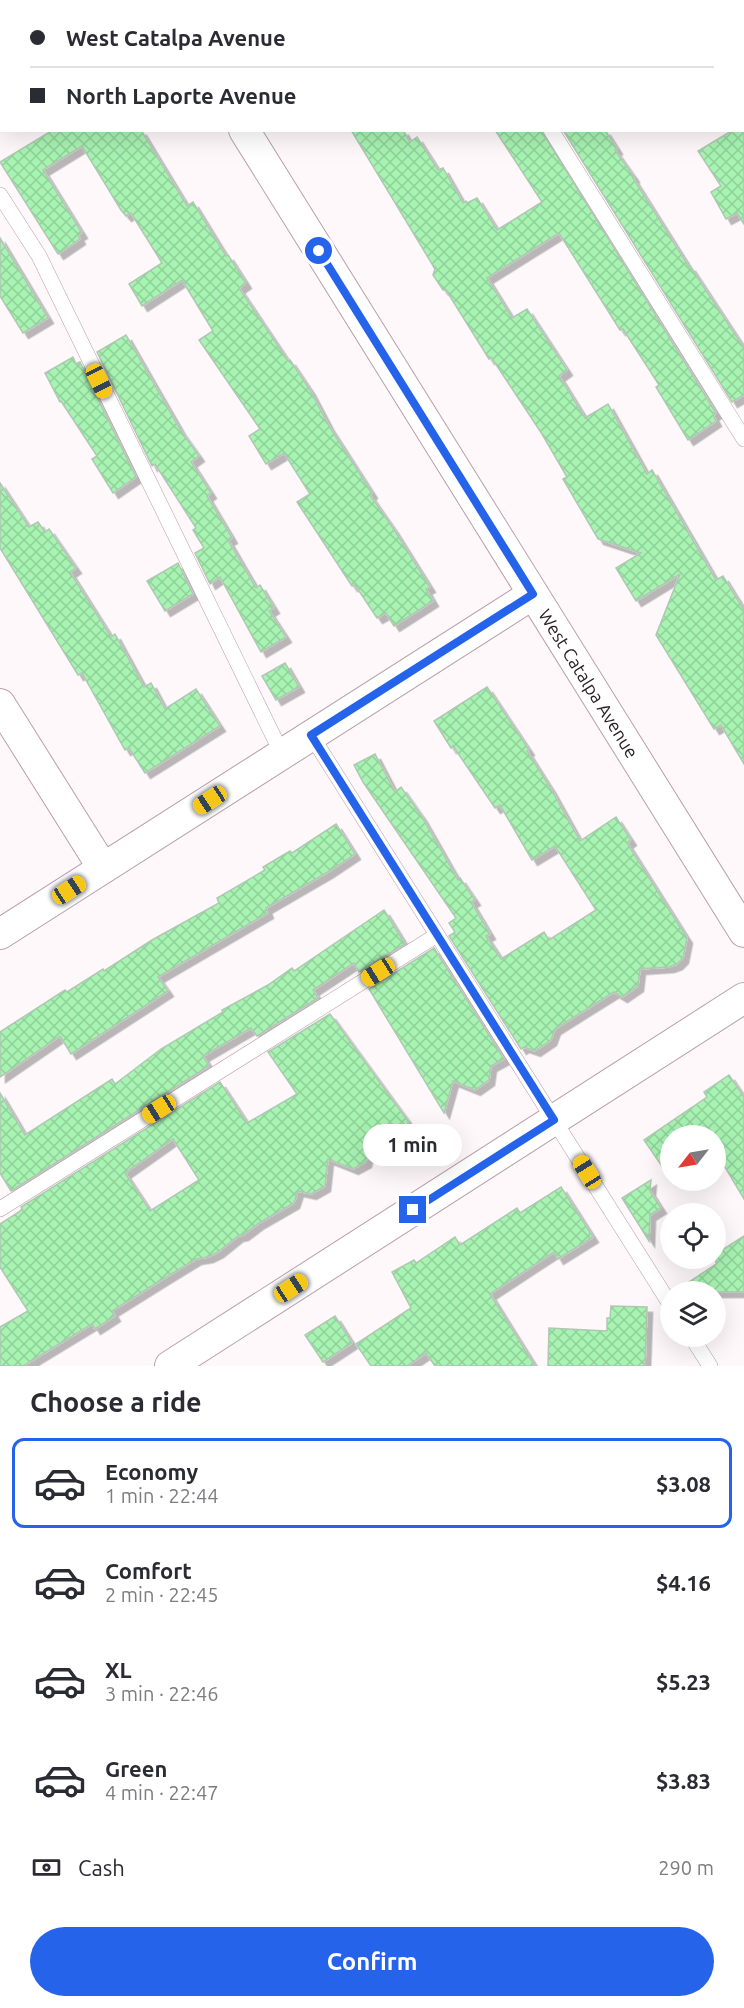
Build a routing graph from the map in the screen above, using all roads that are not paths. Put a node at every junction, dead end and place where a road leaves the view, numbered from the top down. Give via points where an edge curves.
1 (245, 132) edge
2 (552, 132) edge
3 (0, 195) edge
4 (744, 439) edge
5 (533, 594) junction
6 (0, 704) edge
7 (311, 735) junction
8 (282, 754) junction
9 (103, 868) junction
10 (744, 932) edge
11 (0, 934) edge
12 (437, 935) junction
13 (744, 998) edge
14 (554, 1120) junction
15 (0, 1209) edge
16 (660, 1288) edge
17 (698, 1347) edge
18 (170, 1366) edge
19 (710, 1366) edge

1 - 5 street, West Catalpa Avenue
2 - 4 lane
3 - 8 lane via 39,256
5 - 7 street
5 - 10 street, West Catalpa Avenue
6 - 9 street
7 - 8 street
7 - 12 lane
8 - 9 street
9 - 11 street
12 - 14 lane
12 - 15 lane
13 - 14 street
14 - 16 lane
14 - 18 street
17 - 19 lane

